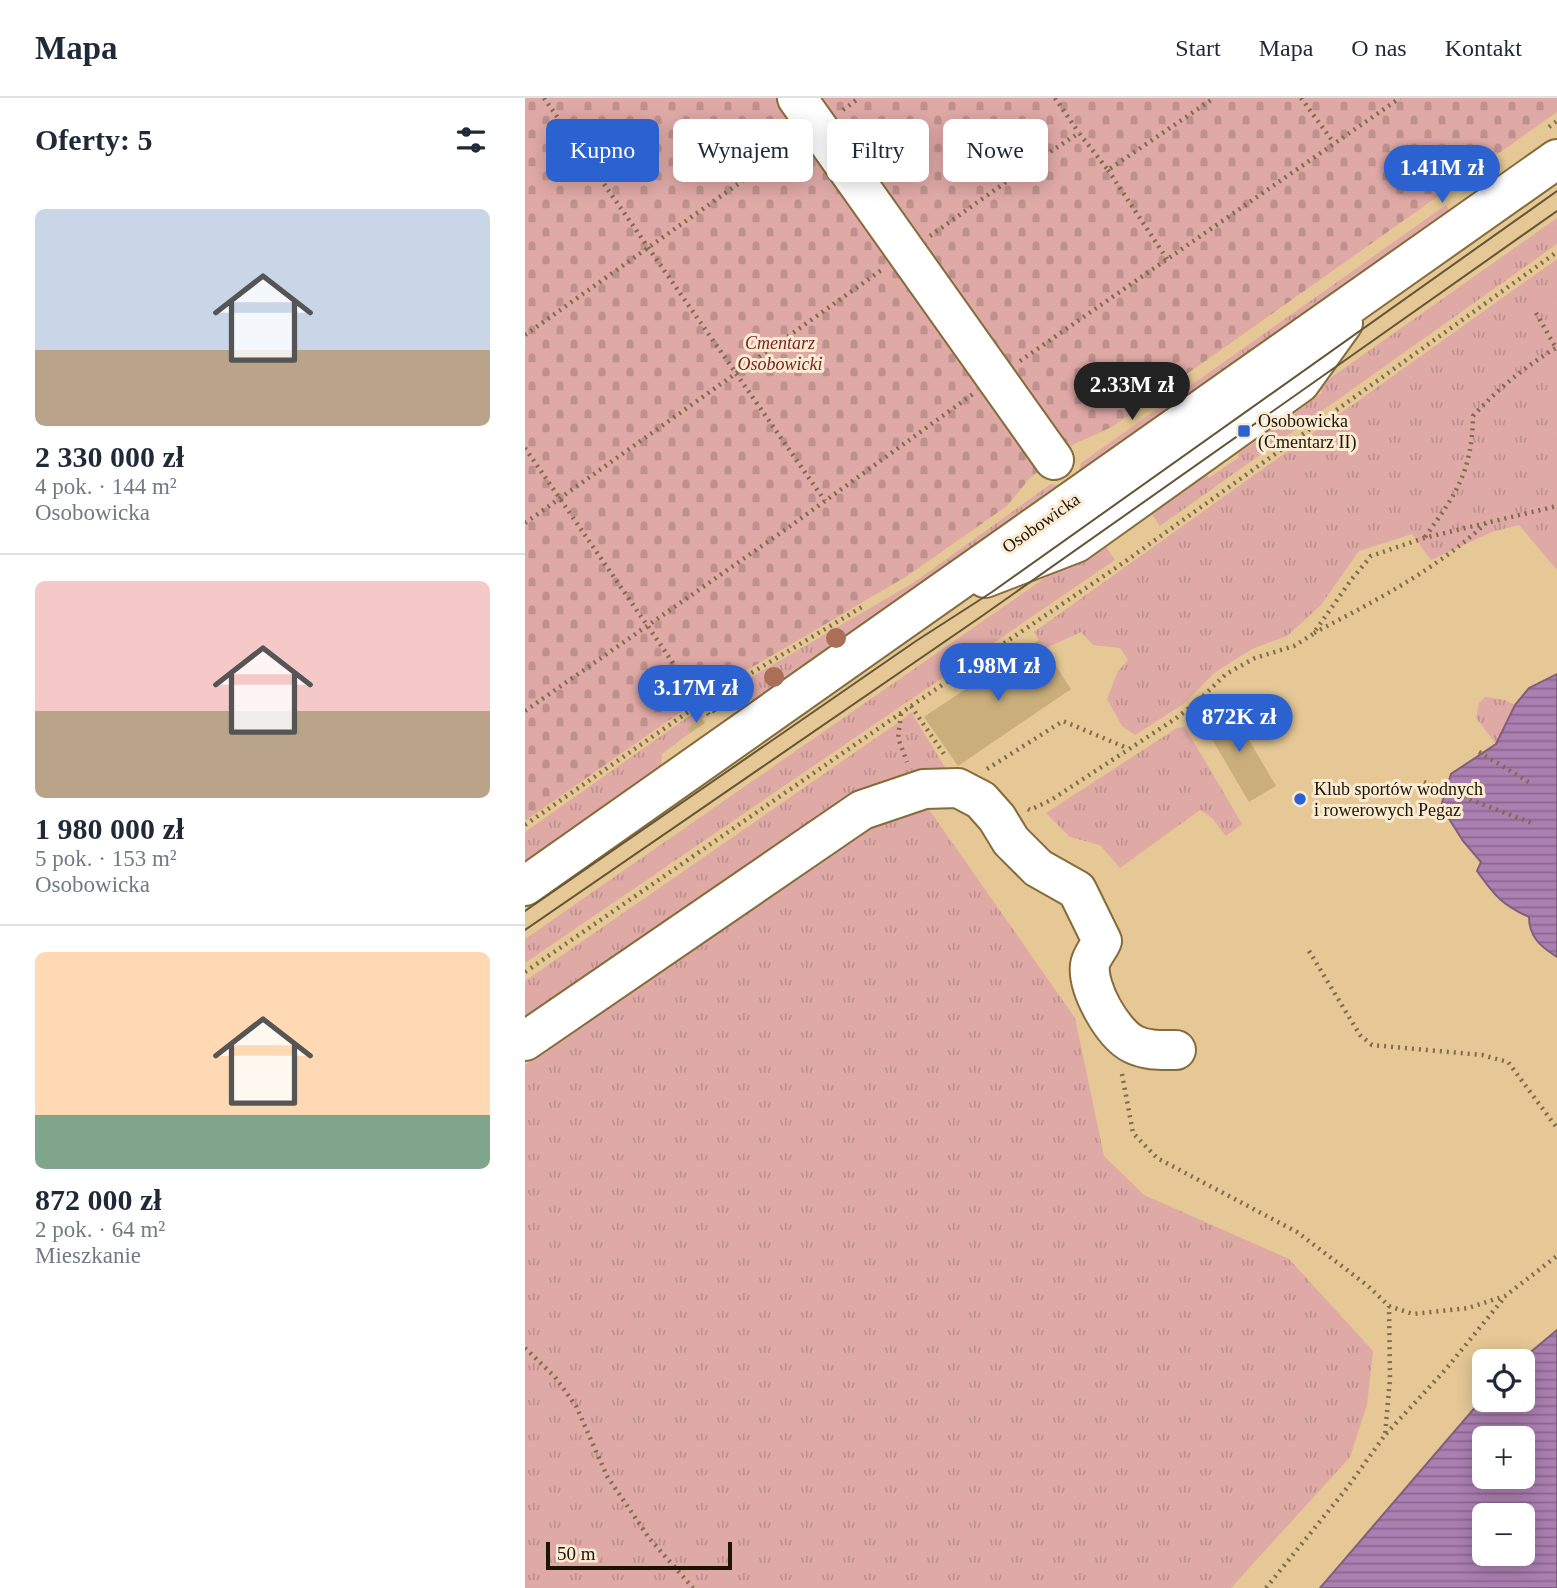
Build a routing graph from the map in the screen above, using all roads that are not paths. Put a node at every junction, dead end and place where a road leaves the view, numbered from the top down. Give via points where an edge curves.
1 (808, 112) edge
2 (1557, 159) edge
3 (1054, 460) dead end
4 (525, 886) edge
5 (525, 1041) edge
6 (1176, 1050) dead end

1 - 3 street
2 - 4 street, Osobowicka
5 - 6 street via 862,810 941,788 981,800 1038,868 1077,891 1102,941 1090,964 1091,987 1117,1032 1147,1049

